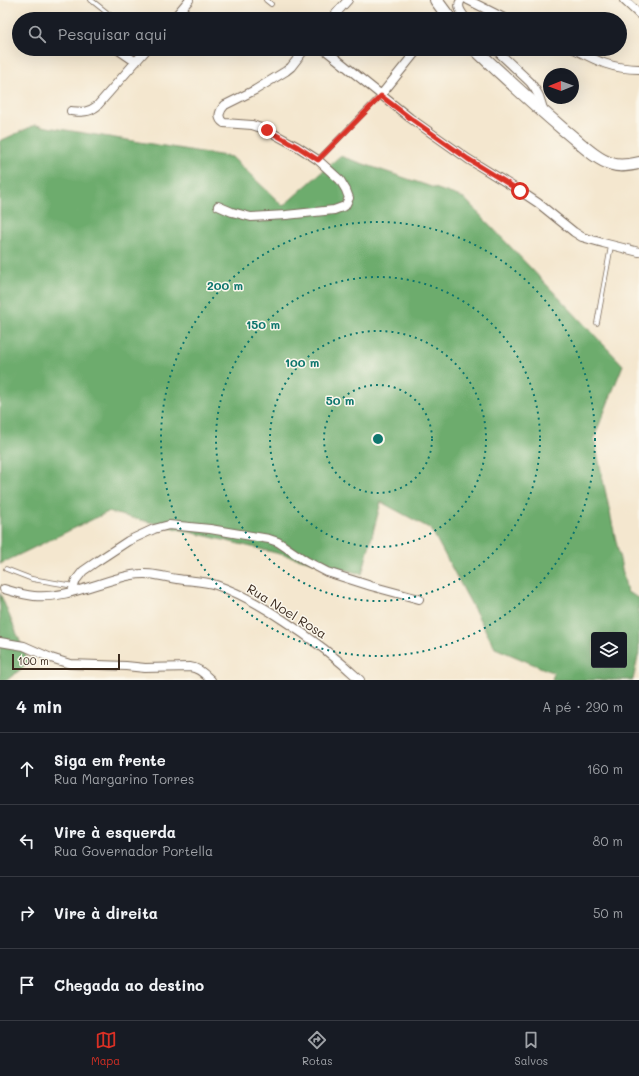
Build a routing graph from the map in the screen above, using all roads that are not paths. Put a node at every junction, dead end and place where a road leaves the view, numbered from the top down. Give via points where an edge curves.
1 (91, 0) edge
2 (189, 0) edge
3 (266, 0) edge
4 (348, 0) edge
5 (436, 0) edge
6 (460, 0) edge
7 (468, 0) edge
8 (624, 0) edge
9 (271, 4) dead end
10 (106, 12) edge
11 (179, 12) edge
12 (337, 12) edge
13 (442, 12) edge
14 (461, 12) edge
15 (492, 12) edge
16 (639, 14) edge
17 (127, 56) edge
18 (142, 56) edge
19 (299, 56) edge
20 (332, 56) edge
21 (412, 56) edge
22 (482, 56) edge
23 (502, 56) edge
24 (587, 56) edge
25 (136, 62) junction
26 (639, 69) edge
27 (381, 96) junction
28 (71, 111) dead end
29 (545, 113) junction
30 (318, 160) junction
31 (639, 163) edge
32 (218, 206) dead end
33 (611, 246) junction
34 (639, 252) edge
35 (597, 323) dead end
36 (6, 569) dead end
37 (73, 589) junction
38 (4, 590) dead end
39 (419, 599) dead end
40 (0, 642) edge
41 (211, 680) edge
42 (360, 680) edge

1 - 10 lane
2 - 11 street
3 - 9 lane
4 - 12 street
5 - 13 main road
6 - 14 street
7 - 15 street
8 - 16 street
17 - 25 street
18 - 25 street
19 - 30 street via 286,71 225,104 219,113 219,119 224,123 252,125 267,130
20 - 27 street
21 - 27 street
22 - 29 main road
23 - 29 street via 530,82 539,96
24 - 26 street via 617,68
25 - 28 street via 98,106 91,111
27 - 30 lane
27 - 33 street via 468,159 538,203 574,232
29 - 31 main road via 604,161 621,166
30 - 32 street via 340,180 346,190 349,198 345,206 334,210 251,217
33 - 34 street
33 - 35 lane
36 - 37 lane via 32,579
37 - 38 street, Rua Noel Rosa via 52,596 34,596
37 - 39 street via 83,571 128,541 169,525 269,539 327,572
37 - 42 street, Rua Noel Rosa via 143,574 214,585 256,602 289,623 324,648
40 - 41 street via 24,646 70,664 145,668 190,667 200,670

